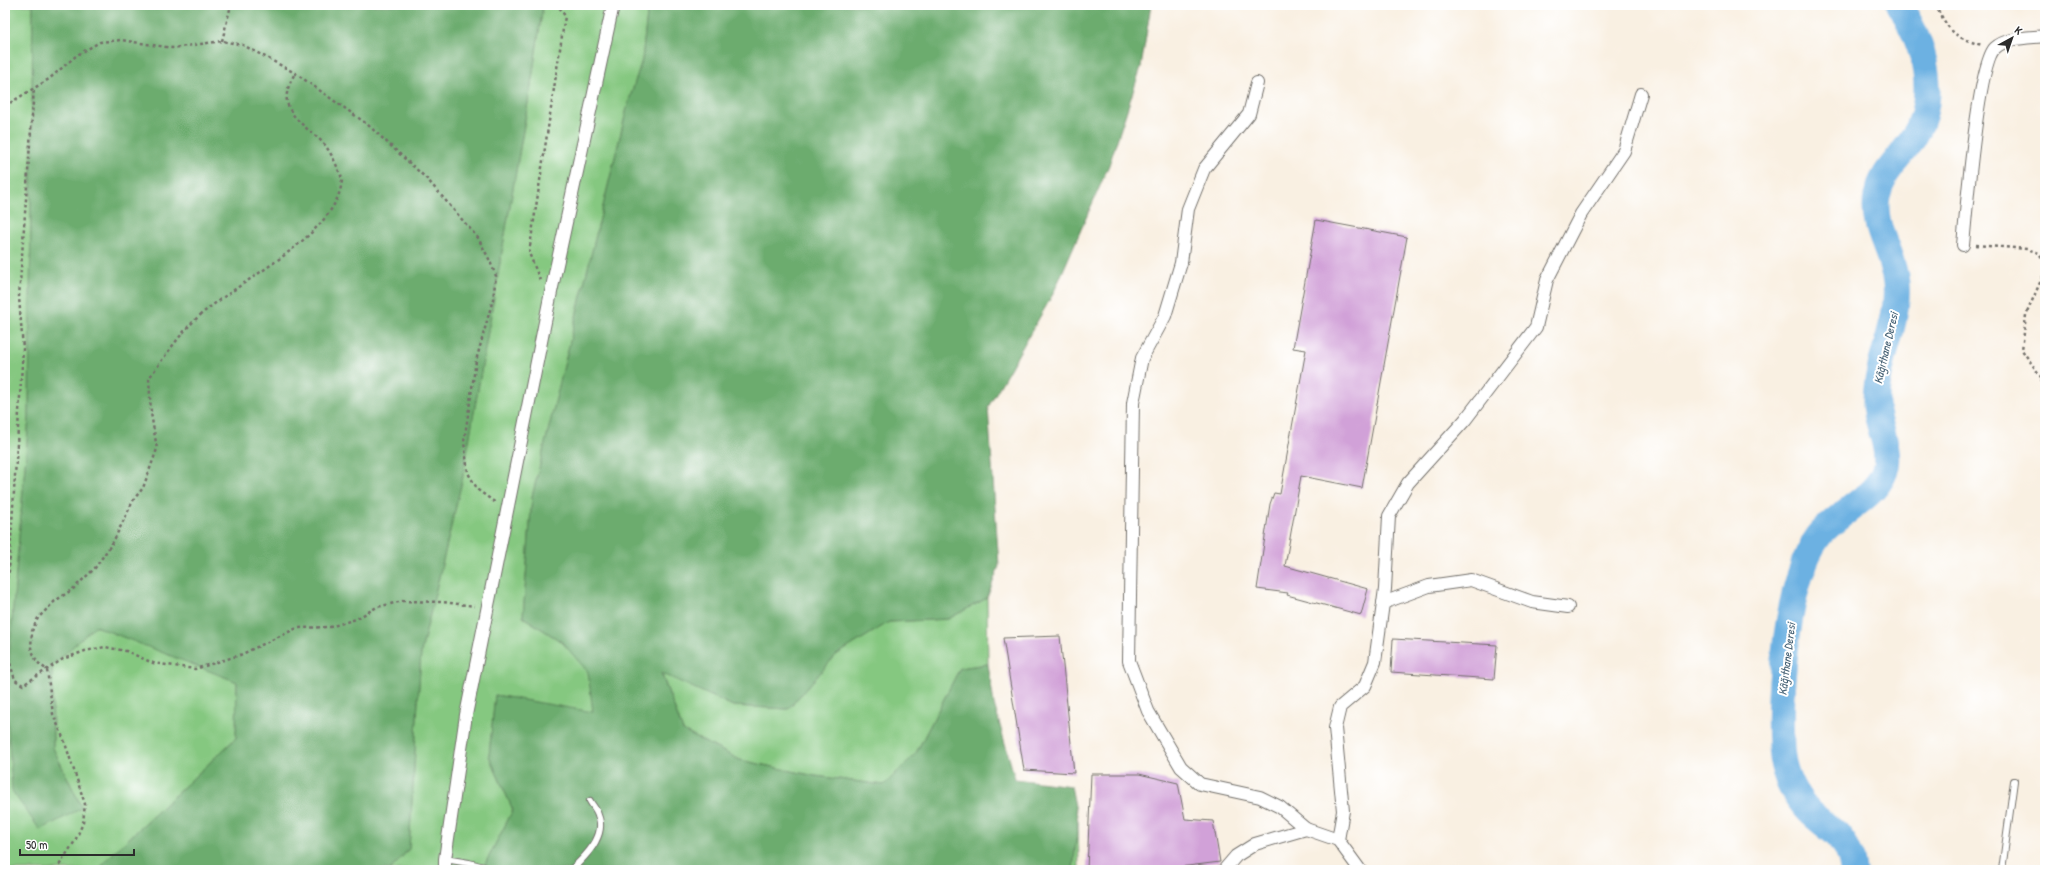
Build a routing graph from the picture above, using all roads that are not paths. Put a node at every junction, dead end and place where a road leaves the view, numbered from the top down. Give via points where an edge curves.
1 (613, 5) edge
2 (2045, 36) edge
3 (1257, 83) dead end
4 (1641, 94) dead end
5 (1963, 245) road end
6 (1383, 603) junction
7 (1568, 607) dead end
8 (2014, 780) dead end
9 (590, 801) dead end
10 (1306, 829) junction
11 (1338, 840) junction
12 (445, 865) edge
13 (495, 870) edge
14 (571, 870) edge
15 (1224, 870) edge
16 (1360, 870) edge
17 (2002, 870) edge

1 - 12 street via 551,292 466,715
2 - 5 street via 2007,42 1995,48 1985,66 1971,160
3 - 10 street via 1249,114 1204,169 1188,209 1182,263 1165,316 1142,358 1133,403 1129,661 1148,711 1181,767 1200,784 1260,797 1280,807
4 - 6 street via 1624,151 1581,214 1547,280 1536,327 1465,420 1408,483 1389,516
6 - 7 street via 1429,586 1471,580 1532,602
6 - 11 street via 1375,662 1365,686 1340,707 1335,728 1343,811
8 - 17 lane
9 - 14 lane via 598,815 600,829 593,846
10 - 11 street
10 - 15 street via 1254,844 1236,856
11 - 16 street
12 - 13 lane via 469,863

